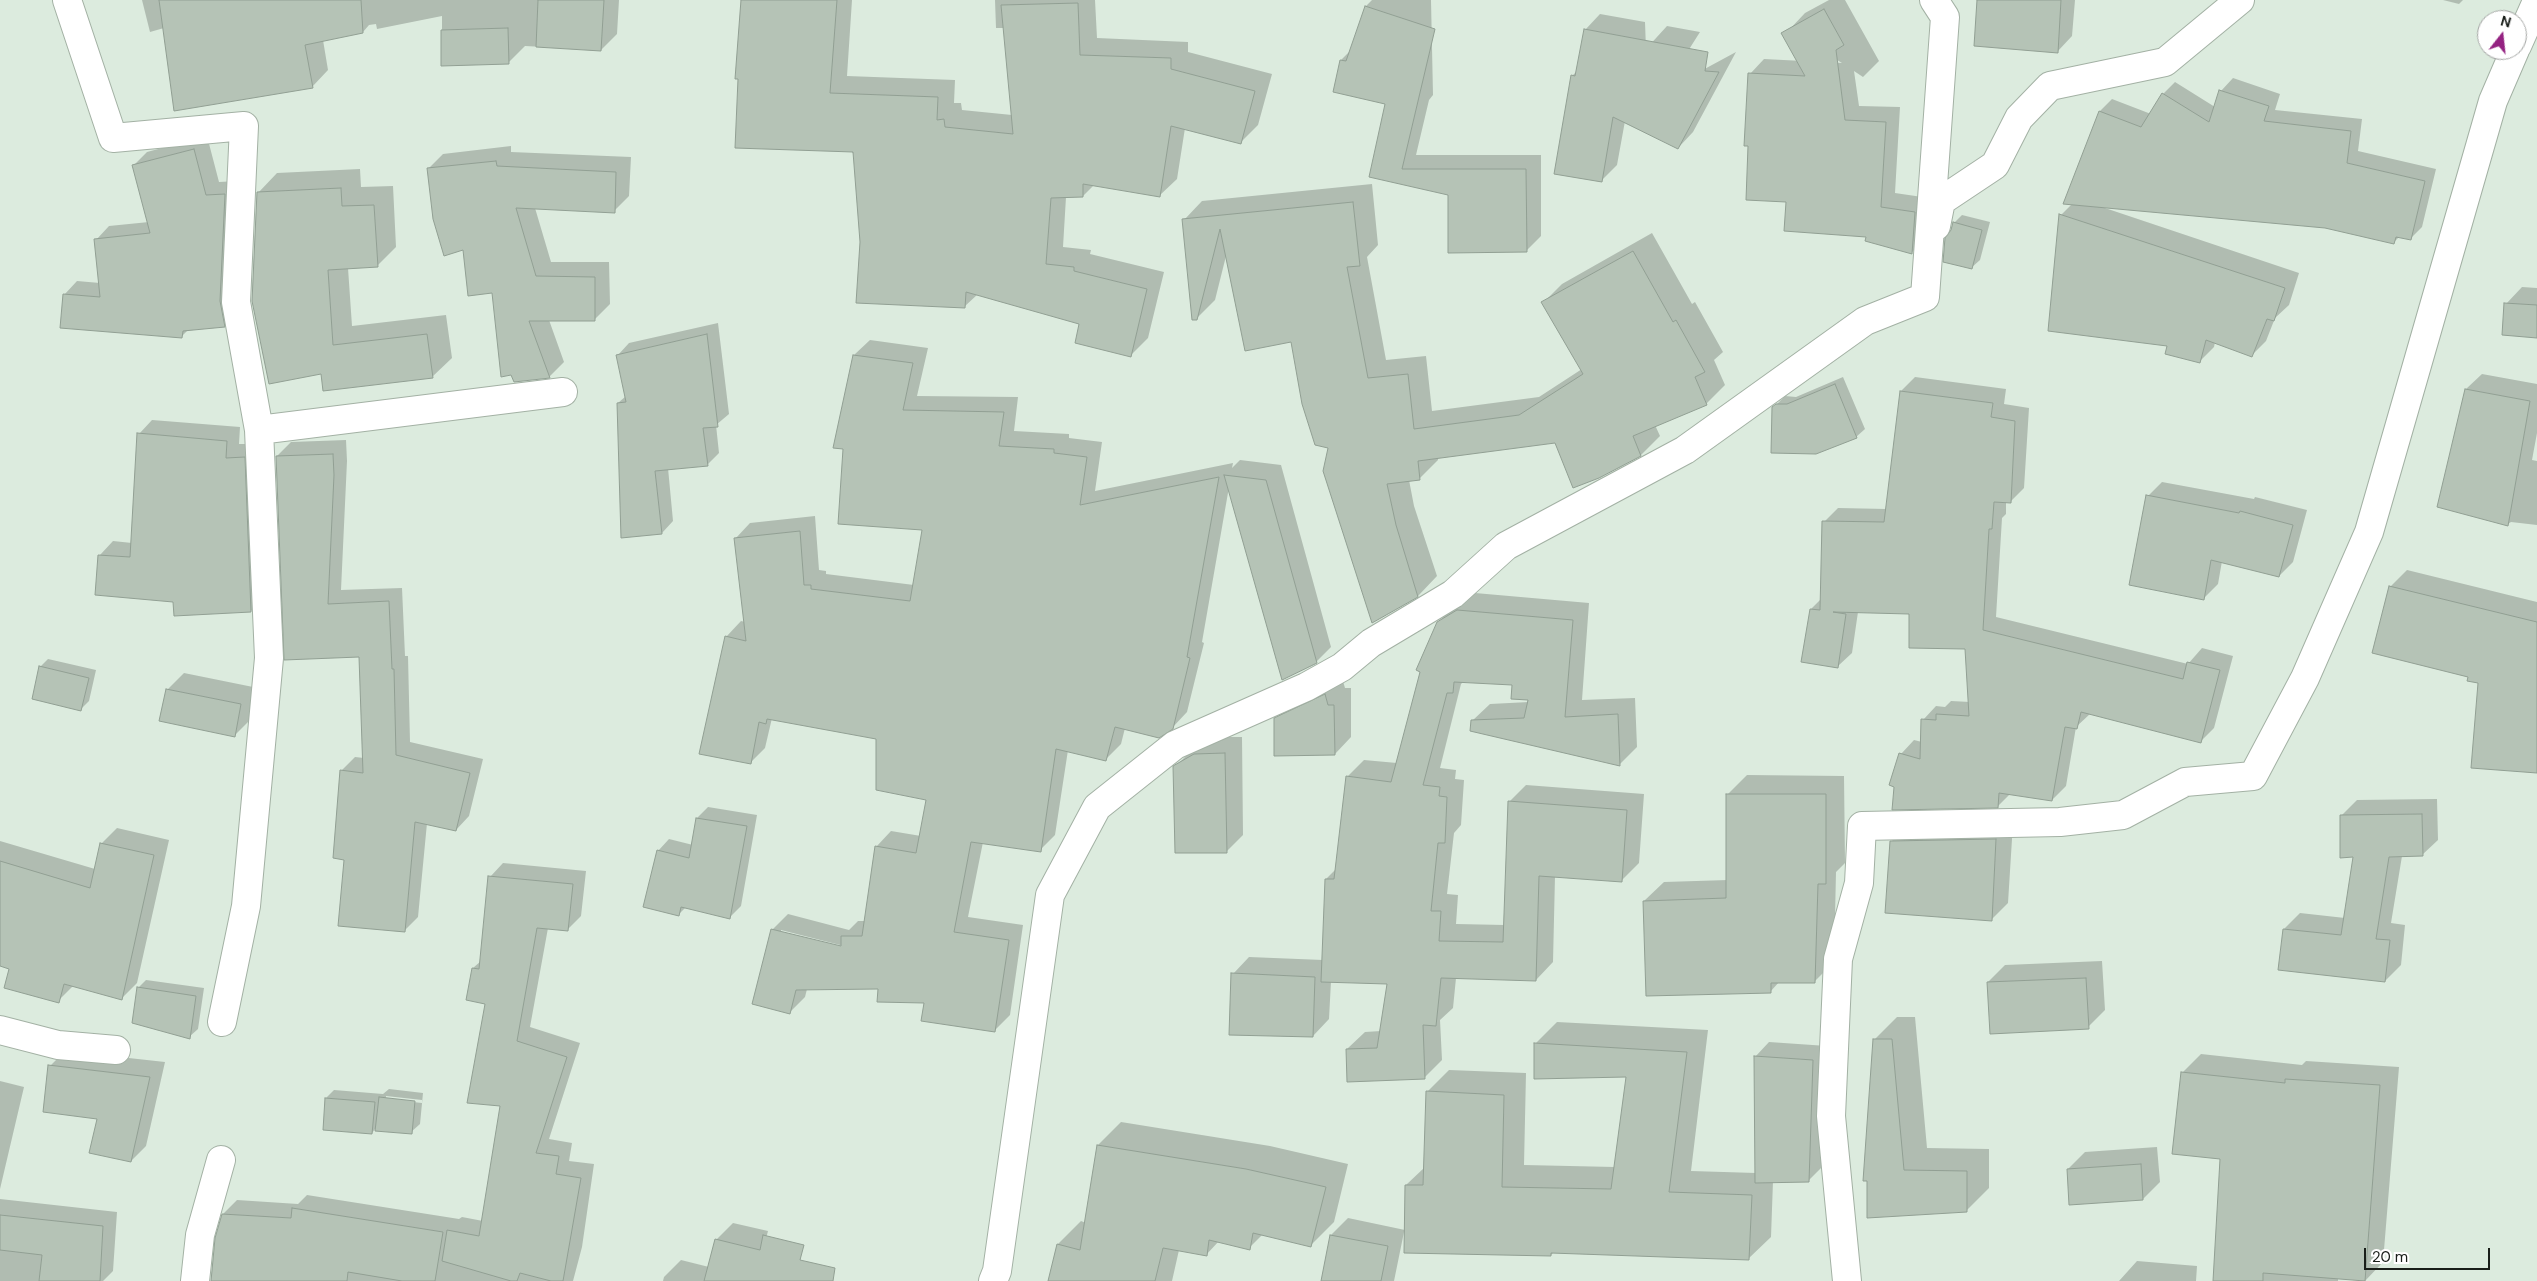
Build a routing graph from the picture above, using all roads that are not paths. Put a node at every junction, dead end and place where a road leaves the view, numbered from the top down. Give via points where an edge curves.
1 (67, 0) edge
2 (1934, 0) edge
3 (2240, 0) edge
4 (2537, 1) edge
5 (2527, 24) edge
6 (2511, 60) edge
7 (1924, 286) junction
8 (562, 392) dead end
9 (259, 430) junction
10 (222, 1022) dead end
11 (0, 1030) edge
12 (116, 1050) dead end
13 (221, 1160) dead end
14 (195, 1281) edge
15 (993, 1281) edge
16 (1847, 1281) edge

1 - 9 street via 112,138 244,126 236,302
2 - 7 street via 1945,17
3 - 7 street via 2165,62 2050,86 2019,118 1995,165 1941,201
4 - 5 street
6 - 16 street via 2493,101 2369,532 2305,678 2253,776 2185,782 2123,815 2060,822 1862,826 1858,883 1838,959 1831,1116
7 - 15 street via 1925,297 1866,321 1685,450 1506,546 1453,594 1371,643 1342,668 1175,746 1096,807 1050,895 998,1271
8 - 9 street
9 - 10 street via 269,658 246,906
11 - 12 street via 58,1045
13 - 14 street via 200,1235

